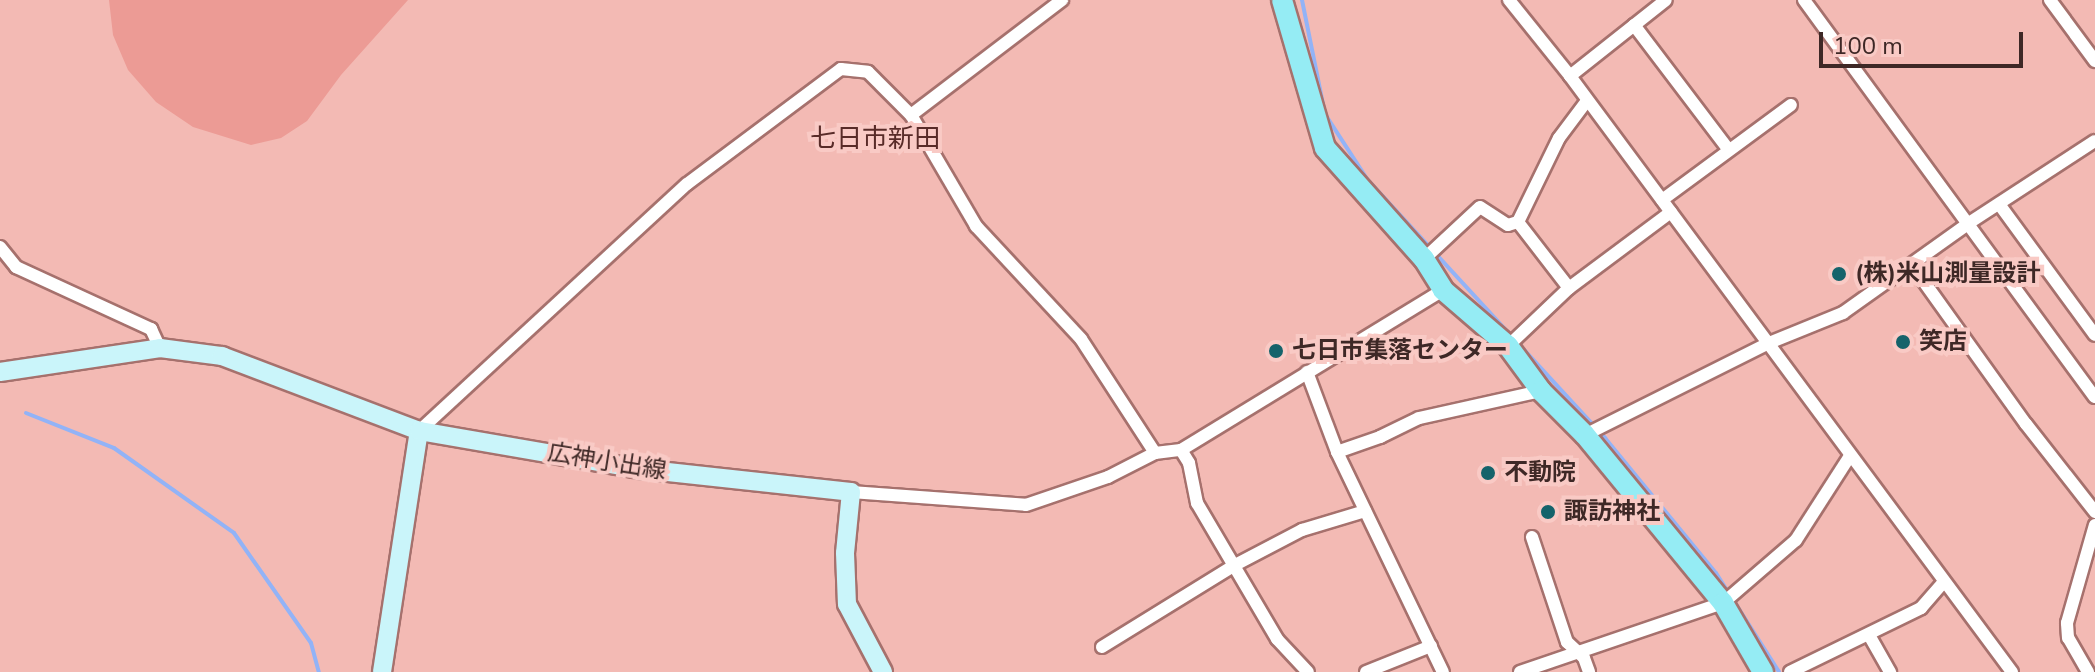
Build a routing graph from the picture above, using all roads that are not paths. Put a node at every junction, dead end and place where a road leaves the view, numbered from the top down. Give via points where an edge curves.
1 (1062, 0) edge
2 (1282, 0) edge
3 (1509, 0) edge
4 (1666, 0) edge
5 (1804, 0) edge
6 (2050, 0) edge
7 (1634, 25) junction
8 (2095, 61) edge
9 (1570, 76) junction
10 (1586, 102) junction
11 (1791, 105) dead end
12 (911, 115) junction
13 (2095, 141) edge
14 (1729, 150) junction
15 (1662, 200) junction
16 (1999, 204) junction
17 (1671, 212) junction
18 (1518, 222) junction
19 (1969, 223) junction
20 (0, 247) edge
21 (1424, 259) junction
22 (1912, 265) junction
23 (1569, 288) junction
24 (1443, 290) junction
25 (2095, 335) edge
26 (1769, 343) junction
27 (1508, 346) junction
28 (160, 348) junction
29 (0, 372) edge
30 (1307, 372) junction
31 (1541, 391) junction
32 (2095, 397) edge
33 (419, 431) junction
34 (1585, 435) junction
35 (1181, 450) junction
36 (1337, 452) junction
37 (1155, 453) junction
38 (1850, 456) junction
39 (851, 492) junction
40 (1365, 511) junction
41 (2095, 512) edge
42 (2095, 525) edge
43 (1532, 537) dead end
44 (1235, 565) junction
45 (1943, 583) junction
46 (1723, 603) junction
47 (1869, 635) junction
48 (1431, 646) junction
49 (1102, 647) dead end
50 (1576, 652) junction
51 (382, 672) edge
52 (883, 672) edge
53 (1308, 672) edge
54 (1366, 672) edge
55 (1443, 672) edge
56 (1520, 672) edge
57 (1589, 672) edge
58 (1763, 672) edge
59 (1790, 672) edge
60 (1890, 672) edge
61 (2012, 672) edge
62 (2088, 672) edge

1 - 12 street
2 - 21 main road via 1325,148
3 - 9 street
4 - 7 street
5 - 19 street
6 - 8 street
7 - 9 street
7 - 14 street
9 - 10 street
10 - 15 street
10 - 18 street via 1559,138
11 - 14 street
12 - 33 street via 868,72 841,69 818,83 687,184
12 - 37 street via 976,226 1081,339
13 - 16 street
14 - 15 street
15 - 17 street
16 - 19 street
16 - 25 street
17 - 23 street
17 - 26 street
18 - 21 street via 1508,225 1480,207
18 - 23 street
19 - 22 street
19 - 32 street
20 - 28 street via 16,267 151,329
21 - 24 main road
22 - 26 street via 1843,313
22 - 41 street
23 - 27 street
24 - 27 main road
24 - 30 street
26 - 34 street
26 - 38 street
27 - 31 main road
28 - 29 main road, 広神小出線
28 - 33 main road, 広神小出線 via 222,356
30 - 35 street
30 - 36 street
31 - 34 main road
31 - 36 street via 1419,418
33 - 39 main road, 広神小出線 via 640,469
33 - 51 main road
34 - 46 main road
35 - 37 street
35 - 44 street via 1197,503
36 - 40 street
37 - 39 street via 1108,477 1026,505
38 - 45 street
38 - 46 street via 1796,540
39 - 52 main road via 847,604
40 - 44 street via 1302,530
40 - 48 street
42 - 62 street via 2067,623 2068,638
43 - 50 street via 1567,642
44 - 49 street
44 - 53 street via 1277,639
45 - 47 street via 1921,608
45 - 61 street
46 - 50 street
46 - 58 main road
47 - 59 street
47 - 60 street
48 - 54 street
48 - 55 street
50 - 56 street
50 - 57 street

